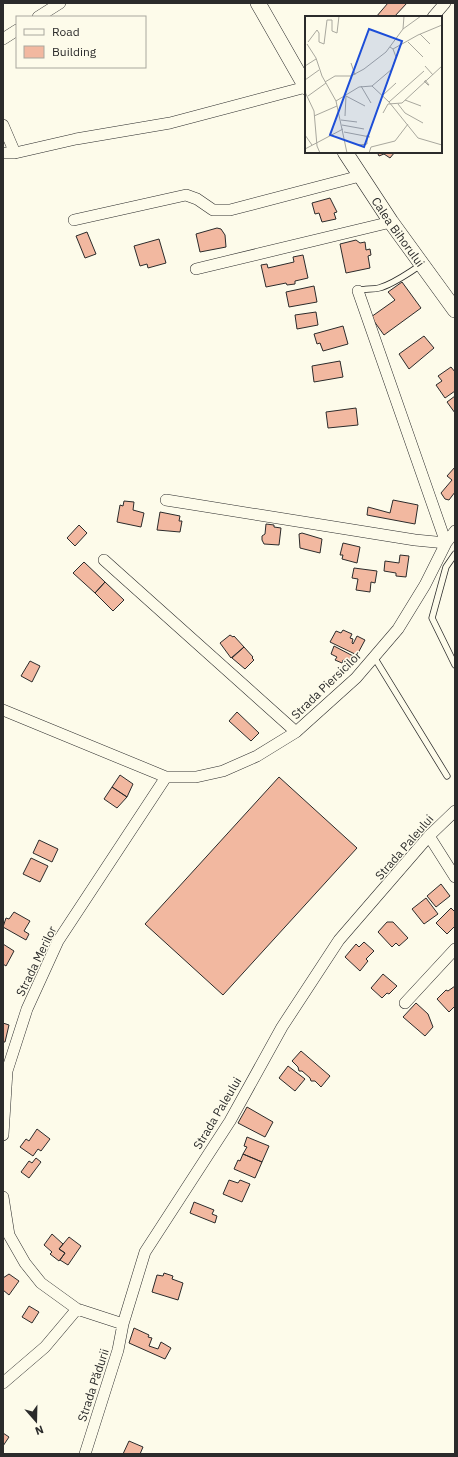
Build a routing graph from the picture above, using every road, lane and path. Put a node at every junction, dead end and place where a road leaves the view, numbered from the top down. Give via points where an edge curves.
1 (60, 3) edge
2 (258, 3) edge
3 (445, 3) edge
4 (40, 16) edge
5 (434, 16) edge
6 (16, 31) edge
7 (3, 38) edge
8 (305, 85) edge
9 (305, 87) edge
10 (3, 125) edge
11 (3, 153) edge
12 (15, 153) junction
13 (346, 153) edge
14 (360, 176) junction
15 (74, 220) dead end
16 (391, 222) junction
17 (421, 265) junction
18 (196, 269) dead end
19 (358, 292) joint
20 (455, 310) edge
21 (166, 500) dead end
22 (455, 531) edge
23 (446, 543) junction
24 (455, 554) edge
25 (104, 560) dead end
26 (374, 657) junction
27 (455, 665) edge
28 (3, 710) edge
29 (296, 732) junction
30 (446, 776) dead end
31 (166, 777) junction
32 (455, 811) edge
33 (429, 836) junction
34 (455, 877) edge
35 (455, 949) edge
36 (404, 1003) dead end
37 (3, 1134) edge
38 (3, 1197) edge
39 (77, 1309) junction
40 (123, 1324) junction
41 (3, 1383) edge
42 (85, 1454) edge

1 - 4 street
2 - 8 main road
3 - 5 street
6 - 7 street
9 - 12 street via 170,123 76,139
10 - 12 street
11 - 12 street
13 - 14 main road, Calea Bihorului
14 - 15 street via 230,210 213,210 186,195
14 - 16 main road, Calea Bihorului
16 - 17 main road, Calea Bihorului
16 - 18 street
17 - 19 lane via 390,284
17 - 20 main road, Calea Bihorului
19 - 23 street
21 - 23 street
22 - 23 street, Strada Piersicilor
23 - 26 street, Strada Piersicilor via 425,585 398,629
24 - 27 lane via 446,567 432,618
25 - 29 street
26 - 29 street, Strada Piersicilor via 356,678
26 - 30 lane
28 - 31 street, Strada Piersicilor
29 - 31 street, Strada Piersicilor via 258,756 223,771 196,777
31 - 37 street, Strada Merilor via 58,941 27,1009 7,1071
32 - 33 street, Strada Paleului
33 - 34 street
33 - 40 street, Strada Paleului via 339,940 282,1027 230,1121 145,1252
35 - 36 street
38 - 39 street via 9,1235 25,1263 41,1283
39 - 40 street
39 - 41 street via 45,1348
40 - 42 street, Strada Pădurii via 118,1350

